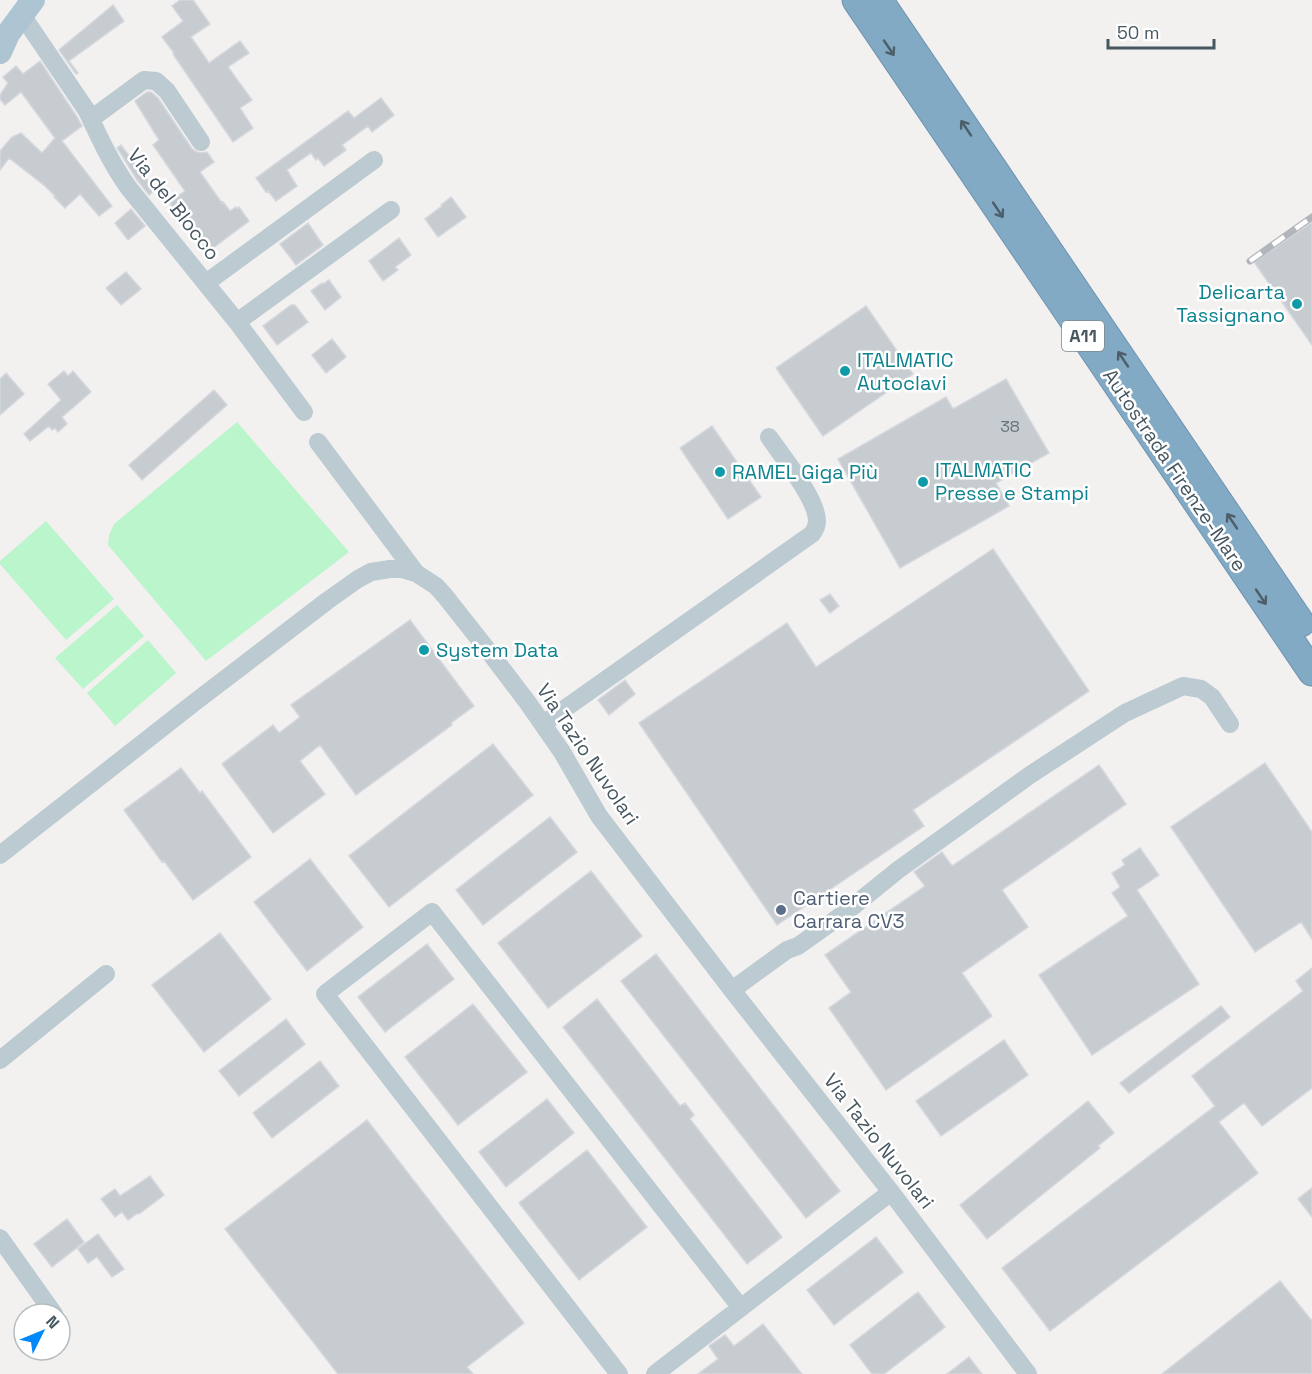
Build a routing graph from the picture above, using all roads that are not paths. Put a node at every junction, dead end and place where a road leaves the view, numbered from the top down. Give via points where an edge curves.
1 (856, 0) edge
2 (879, 0) edge
3 (27, 7) edge
4 (3, 38) edge
5 (91, 119) junction
6 (201, 142) dead end
7 (374, 160) dead end
8 (391, 210) dead end
9 (206, 283) junction
10 (237, 322) junction
11 (304, 412) dead end
12 (769, 437) dead end
13 (318, 442) dead end
14 (416, 573) junction
15 (1312, 639) edge
16 (1312, 672) edge
17 (543, 724) junction
18 (1230, 724) dead end
19 (0, 855) edge
20 (106, 974) dead end
21 (732, 990) junction
22 (0, 1060) edge
23 (891, 1192) junction
24 (0, 1238) edge
25 (45, 1302) edge
26 (741, 1308) junction
27 (619, 1374) edge
28 (655, 1374) edge
29 (1028, 1374) edge

1 -> 16 highway, Autostrada Firenze-Mare / A11
15 -> 2 highway, Autostrada Firenze-Mare / A11
3 - 4 main road
3 - 5 street, Via del Blocco
5 - 6 street via 144,80 156,81
5 - 9 street, Via del Blocco via 120,176
7 - 9 street
8 - 10 street
9 - 10 street, Via del Blocco
10 - 11 street, Via del Blocco
12 - 17 street via 816,512 812,534
13 - 14 street
14 - 17 street, Via Tazio Nuvolari via 445,596
14 - 19 street, Via Tazio Nuvolari via 390,569 358,579
17 - 21 street, Via Tazio Nuvolari via 599,816
18 - 21 street via 1201,688 1183,686 1125,713 988,804 846,912
20 - 22 street
21 - 23 street, Via Tazio Nuvolari
23 - 26 street
23 - 29 street, Via Tazio Nuvolari
24 - 25 street
26 - 27 street via 432,912 325,994
26 - 28 street

